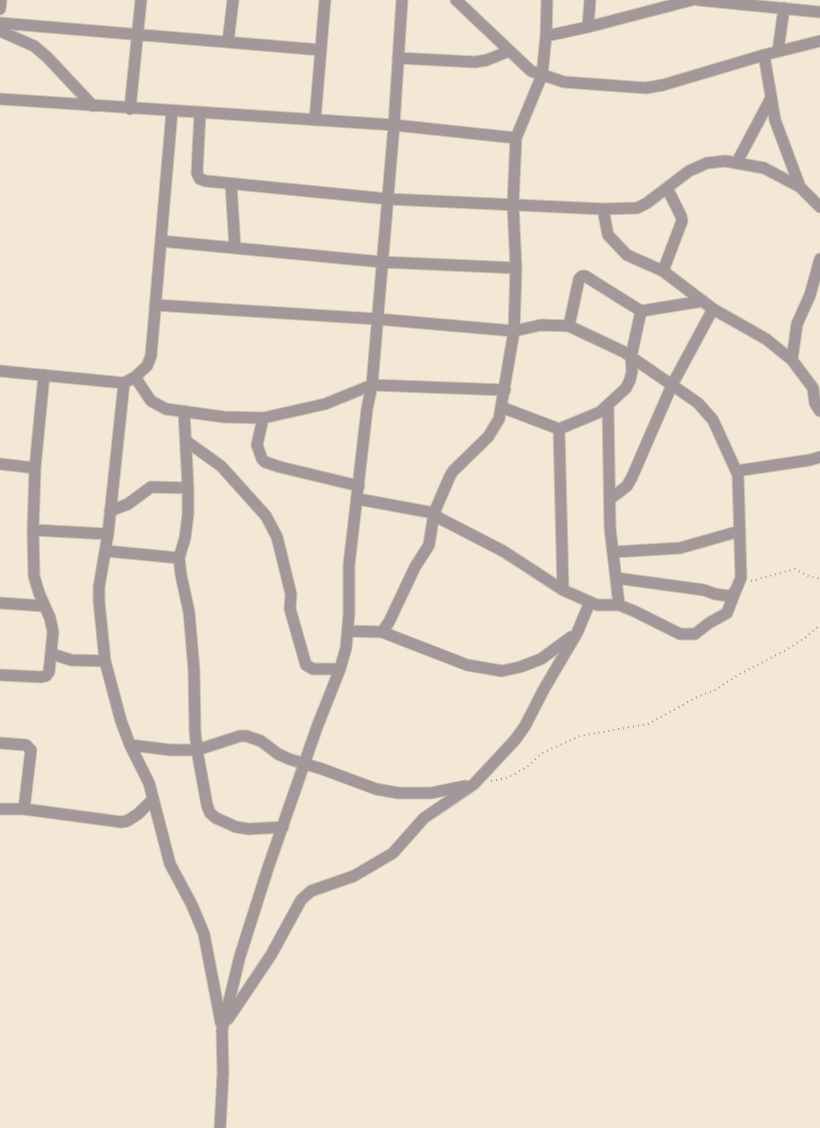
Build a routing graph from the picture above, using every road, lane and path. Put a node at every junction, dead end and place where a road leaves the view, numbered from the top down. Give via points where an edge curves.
1 (1, 0) edge
2 (141, 0) edge
3 (232, 0) edge
4 (326, 0) edge
5 (402, 0) edge
6 (456, 0) edge
7 (546, 0) edge
8 (590, 0) edge
9 (692, 0) edge
10 (698, 0) edge
11 (784, 8) junction
12 (0, 9) edge
13 (820, 12) edge
14 (0, 22) edge
15 (588, 27) junction
16 (0, 31) edge
17 (137, 35) junction
18 (546, 36) junction
19 (820, 41) edge
20 (228, 42) junction
21 (321, 50) junction
22 (509, 51) junction
23 (778, 51) junction
24 (764, 54) junction
25 (398, 58) junction
26 (542, 75) junction
27 (771, 98) junction
28 (0, 99) edge
29 (92, 106) junction
30 (130, 108) junction
31 (172, 111) junction
32 (200, 113) junction
33 (315, 120) junction
34 (394, 125) junction
35 (516, 138) junction
36 (737, 162) junction
37 (231, 184) junction
38 (800, 187) junction
39 (667, 188) junction
40 (388, 199) junction
41 (513, 204) junction
42 (820, 207) edge
43 (603, 209) junction
44 (161, 241) junction
45 (235, 248) junction
46 (820, 259) edge
47 (382, 262) junction
48 (516, 268) junction
49 (663, 271) junction
50 (703, 301) junction
51 (155, 305) junction
52 (713, 309) junction
53 (642, 311) junction
54 (377, 319) junction
55 (569, 326) junction
56 (514, 331) junction
57 (631, 357) junction
58 (792, 360) junction
59 (0, 371) edge
60 (44, 375) junction
61 (135, 377) junction
62 (124, 383) junction
63 (372, 384) junction
64 (672, 385) junction
65 (505, 390) junction
66 (608, 406) junction
67 (501, 407) junction
68 (184, 411) junction
69 (820, 411) edge
70 (263, 418) junction
71 (559, 429) junction
72 (186, 440) junction
73 (820, 457) edge
74 (0, 464) edge
75 (35, 468) junction
76 (736, 471) junction
77 (359, 486) junction
78 (188, 488) junction
79 (358, 498) junction
80 (610, 499) junction
81 (110, 511) junction
82 (434, 514) junction
83 (33, 530) junction
84 (740, 531) junction
85 (108, 534) junction
86 (106, 551) junction
87 (613, 552) junction
88 (179, 558) junction
89 (616, 578) junction
90 (820, 579) edge
91 (738, 588) junction
92 (563, 590) junction
93 (590, 602) junction
94 (0, 603) edge
95 (620, 605) junction
96 (44, 606) junction
97 (820, 625) edge
98 (348, 631) junction
99 (382, 632) junction
100 (576, 633) junction
101 (52, 654) junction
102 (105, 661) junction
103 (340, 669) junction
104 (0, 675) edge
105 (0, 743) edge
106 (130, 746) junction
107 (197, 750) junction
108 (305, 763) junction
109 (474, 784) junction
110 (153, 799) junction
111 (0, 809) edge
112 (24, 809) junction
113 (283, 827) junction
114 (223, 1026) junction
115 (220, 1128) edge

1 - 12 street
2 - 17 street
3 - 20 street
4 - 21 street
5 - 25 street
6 - 22 street
7 - 18 street
8 - 15 street
9 - 15 street
10 - 11 street
11 - 13 street
11 - 23 street
14 - 17 street
15 - 18 street
16 - 29 street via 34,46
17 - 20 street
17 - 30 street
18 - 26 street
19 - 23 street
20 - 21 street
21 - 33 street
22 - 25 street via 476,62
22 - 26 street via 531,71
23 - 24 street
24 - 26 street via 646,88 564,82
24 - 27 street
25 - 34 street
26 - 35 street
27 - 36 street
27 - 38 street via 775,120
28 - 29 street
29 - 30 street
30 - 31 street
31 - 32 street
31 - 44 street
32 - 33 street
32 - 37 street via 197,174 206,181
33 - 34 street
34 - 35 street
34 - 40 street
35 - 41 street
36 - 38 street via 764,168
36 - 39 street via 707,163 689,171
37 - 40 street
37 - 45 street
38 - 42 street
39 - 43 street via 637,208
39 - 49 street via 682,221
40 - 41 street
40 - 47 street
41 - 43 street
41 - 48 street
43 - 49 street via 608,235 615,244 627,255
44 - 45 street
44 - 51 street
45 - 47 street
46 - 58 street via 797,324
47 - 48 street
47 - 54 street
48 - 56 street
49 - 50 street
50 - 52 street
50 - 53 street
51 - 54 street
51 - 61 street via 151,356 147,366
52 - 58 street via 766,339
52 - 64 street
53 - 55 street via 582,276
53 - 57 street
54 - 56 street
54 - 63 street
55 - 56 street via 541,325
55 - 57 street
56 - 65 street
57 - 64 street
57 - 66 street via 630,380
58 - 69 street via 813,388 814,403
59 - 60 street
60 - 62 street
60 - 75 street
61 - 62 street
61 - 68 street via 151,401 166,409
62 - 81 street
63 - 65 street
63 - 70 street via 325,404
63 - 77 street
64 - 76 street via 698,403 713,420
64 - 80 street via 632,477
65 - 67 street
66 - 71 street via 592,417
66 - 80 street
67 - 71 street
67 - 82 street via 492,432 453,471
68 - 70 street
68 - 72 street
70 - 77 street via 257,445 265,462
71 - 92 street
72 - 78 street
72 - 103 street via 221,466 266,516 277,537 291,594 290,609 306,665
73 - 76 street
74 - 75 street
75 - 83 street
76 - 84 street
77 - 79 street
78 - 81 street via 151,487 128,504
78 - 88 street via 185,538
79 - 82 street
79 - 98 street via 349,571
80 - 87 street
81 - 85 street
82 - 92 street via 502,551
82 - 99 street via 426,550
83 - 85 street
83 - 96 street via 34,576
84 - 87 street via 680,548
84 - 91 street
85 - 86 street
86 - 88 street
86 - 102 street via 98,601
87 - 89 street
88 - 107 street via 189,612
89 - 91 street via 729,596
89 - 95 street
90 - 91 path via 794,569
91 - 95 street via 727,613 695,634 680,634
92 - 93 street
93 - 95 street via 604,606
93 - 100 street
94 - 96 street
96 - 101 street via 53,632
97 - 109 path via 805,638 717,689 648,724 580,736 542,753 527,767 507,778
98 - 99 street
98 - 103 street
99 - 100 street via 467,665 502,670 541,659
100 - 109 street via 525,726
101 - 102 street via 71,660
101 - 104 street via 46,676
102 - 106 street
103 - 108 street
105 - 112 street via 26,745 31,750
106 - 107 street
106 - 110 street via 149,783
107 - 108 street via 246,736 261,740 288,759
107 - 113 street via 210,813 236,827
108 - 109 street via 376,790 398,793 431,793
108 - 113 street
109 - 114 street via 424,818 393,853 354,876 311,891 301,900 271,955
110 - 112 street via 138,814 121,822
110 - 114 street via 170,864 204,934
111 - 112 street
113 - 114 street via 240,956
114 - 115 street

